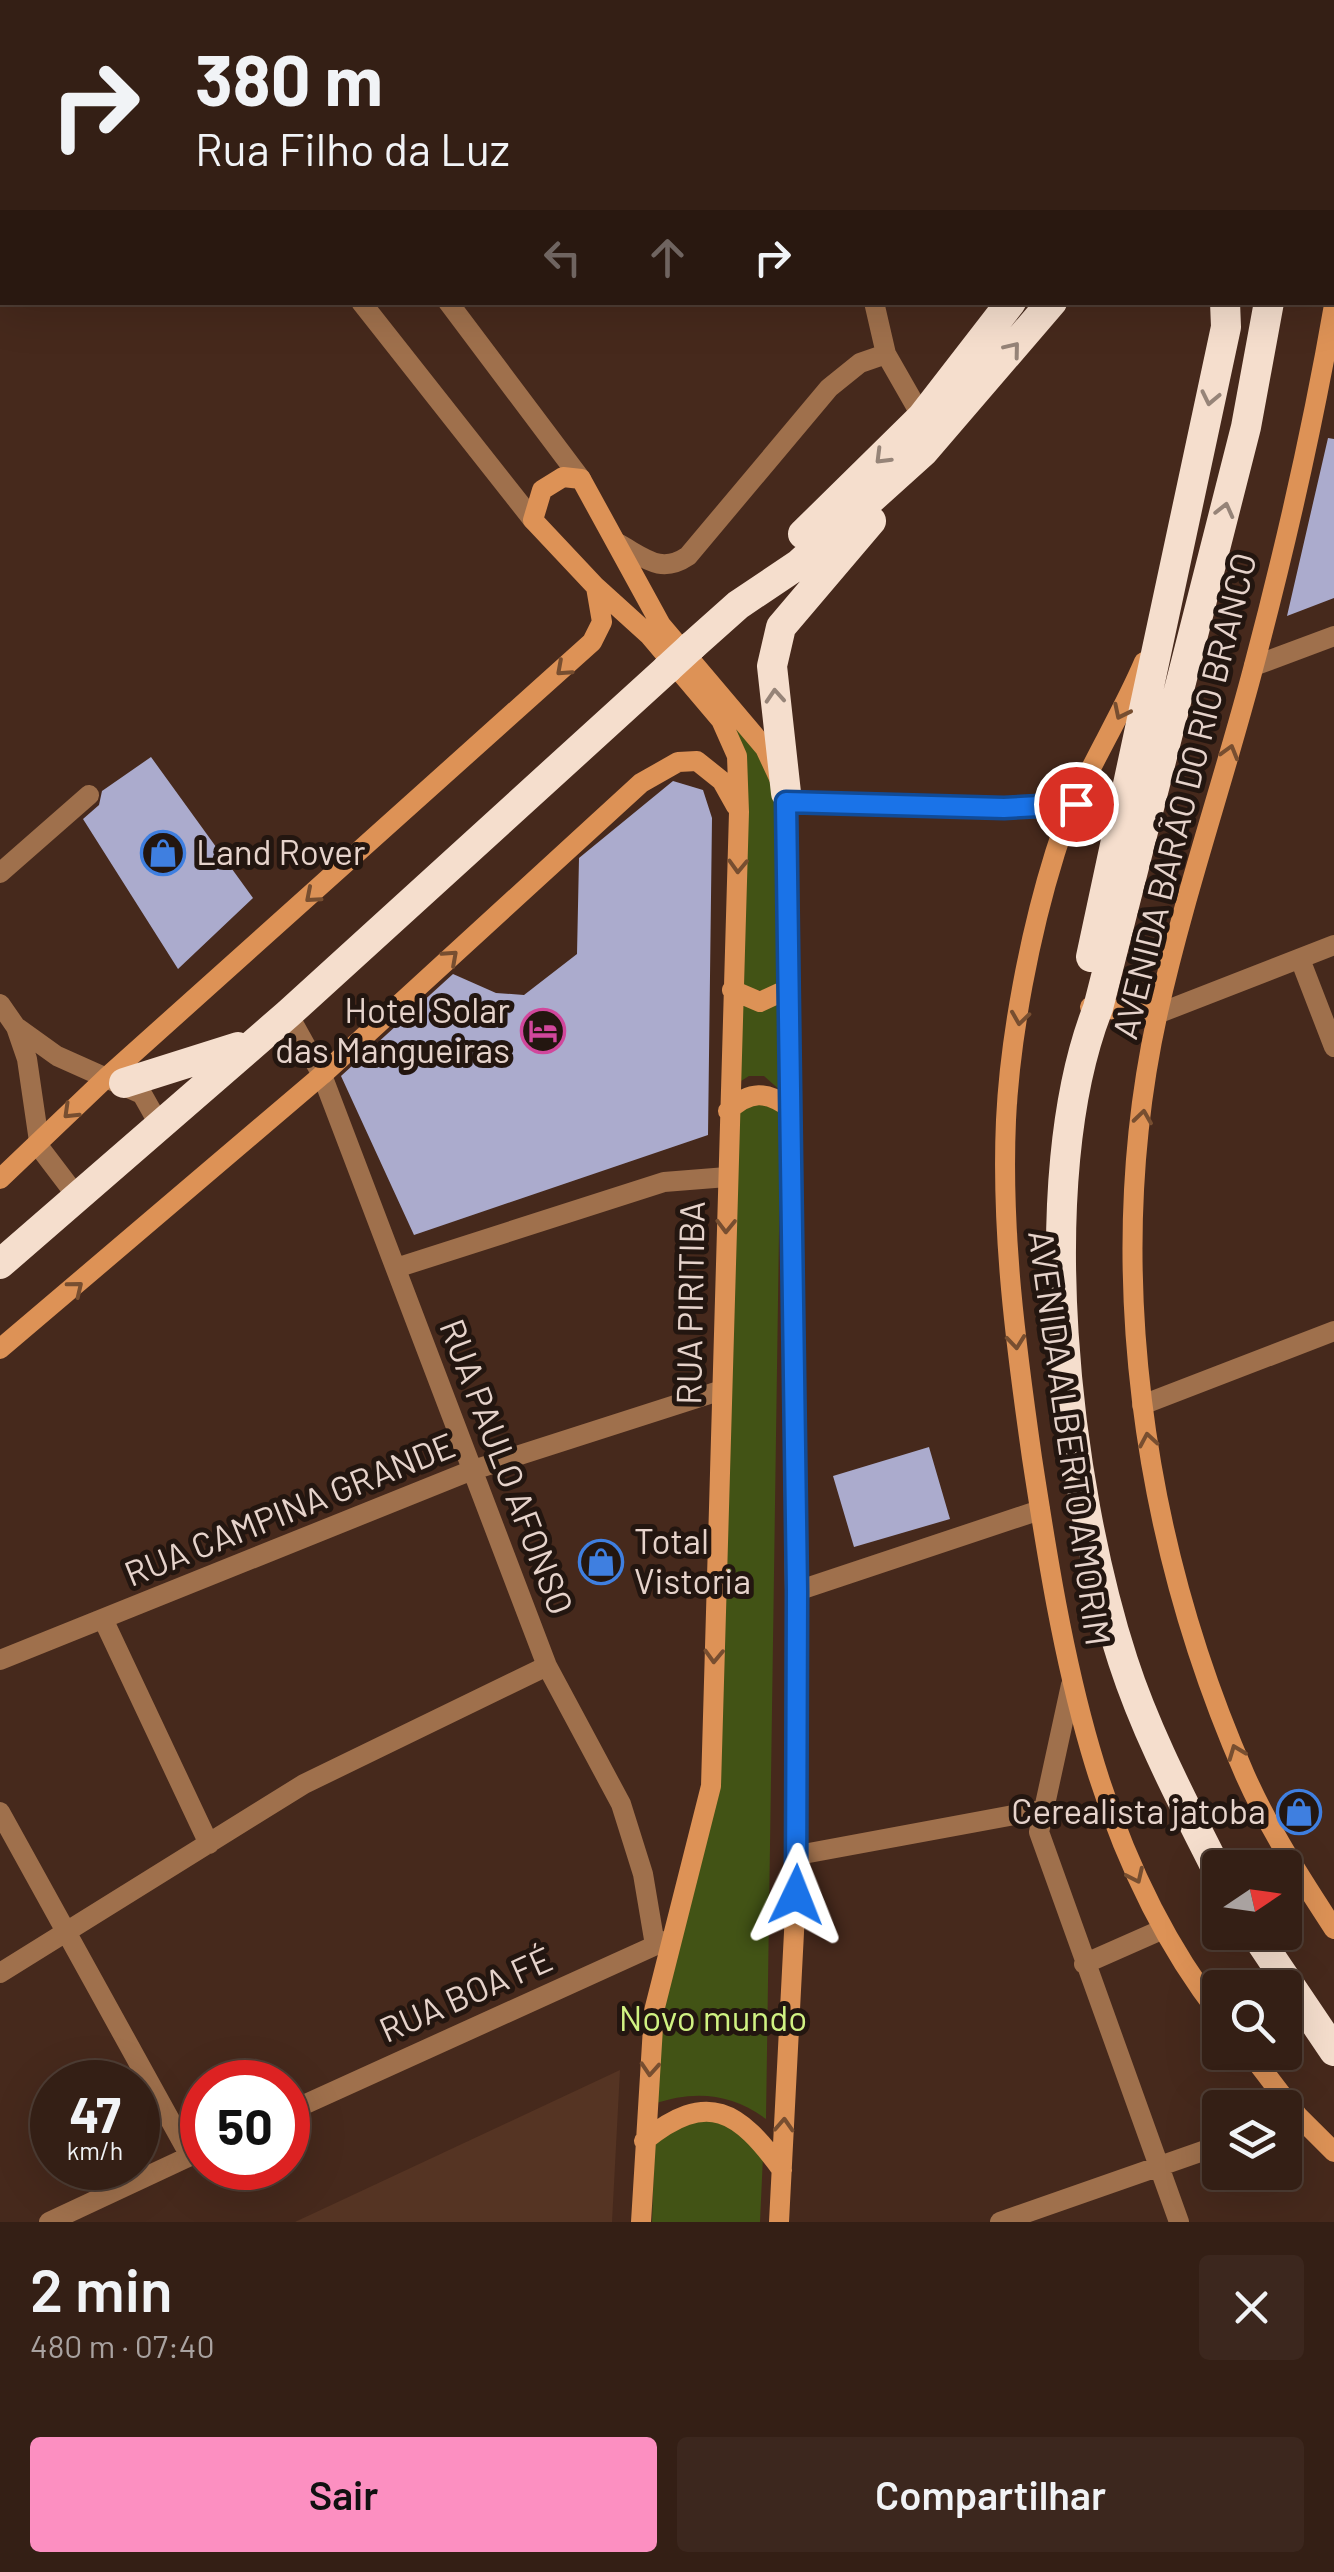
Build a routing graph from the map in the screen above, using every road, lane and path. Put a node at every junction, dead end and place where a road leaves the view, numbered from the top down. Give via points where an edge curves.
1 (363, 305) edge
2 (450, 305) edge
3 (875, 305) edge
4 (1010, 305) edge
5 (1050, 305) edge
6 (1225, 305) edge
7 (1268, 305) edge
8 (1334, 305) edge
9 (886, 354) junction
10 (969, 404) junction
11 (922, 417) junction
12 (581, 480) junction
13 (534, 520) junction
14 (617, 542) junction
15 (596, 587) junction
16 (738, 605) junction
17 (1160, 623) junction
18 (1334, 636) edge
19 (1254, 666) junction
20 (677, 675) junction
21 (89, 795) dead end
22 (786, 797) junction
23 (1076, 804) junction
24 (740, 812) junction
25 (0, 873) edge
26 (1334, 944) edge
27 (1300, 959) junction
28 (732, 990) junction
29 (788, 990) junction
30 (0, 1004) edge
31 (1091, 1007) junction
32 (288, 1014) junction
33 (1158, 1014) junction
34 (16, 1026) junction
35 (250, 1043) junction
36 (1334, 1048) edge
37 (322, 1076) junction
38 (115, 1080) junction
39 (790, 1108) junction
40 (728, 1110) junction
41 (160, 1126) junction
42 (38, 1142) junction
43 (727, 1177) junction
44 (0, 1178) edge
45 (78, 1198) junction
46 (0, 1264) edge
47 (396, 1268) junction
48 (1334, 1330) edge
49 (0, 1350) edge
50 (722, 1390) junction
51 (1142, 1405) junction
52 (470, 1471) junction
53 (1040, 1510) junction
54 (797, 1591) junction
55 (104, 1621) junction
56 (0, 1660) edge
57 (547, 1666) junction
58 (1070, 1684) junction
59 (1041, 1810) junction
60 (0, 1812) edge
61 (209, 1844) junction
62 (1207, 1850) edge
63 (798, 1855) junction
64 (1334, 1929) edge
65 (1161, 1930) junction
66 (68, 1933) junction
67 (663, 1941) junction
68 (1266, 1950) edge
69 (1084, 1964) junction
70 (0, 1973) edge
71 (1202, 1990) edge
72 (1334, 2050) edge
73 (310, 2102) edge
74 (180, 2126) edge
75 (1302, 2127) edge
76 (644, 2141) junction
77 (1202, 2152) edge
78 (1334, 2152) edge
79 (180, 2161) edge
80 (1159, 2168) junction
81 (782, 2170) junction
82 (50, 2222) edge
83 (640, 2222) edge
84 (780, 2222) edge
85 (1000, 2222) edge
86 (1179, 2222) edge

1 - 13 street
2 - 12 street
3 - 9 street
4 - 11 highway
10 -> 5 highway
6 -> 17 highway via 1226,327
31 -> 7 highway via 1246,427
8 - 19 main road, AVENIDA BARÃO DO RIO BRANCO
9 - 11 street
9 - 14 street via 860,363 829,388 688,556 656,566
10 - 16 highway via 798,564
22 -> 10 highway via 772,666 780,627
11 -> 16 highway via 759,576
12 - 13 main road via 548,482
12 - 14 main road
13 - 15 main road, RUA PIRITIBA
14 - 22 main road via 660,625 765,748
15 - 20 main road, RUA PIRITIBA via 649,636
15 -> 38 main road via 602,622 592,642
16 - 20 highway, bridge via 692,646
17 -> 23 main road, AVENIDA ALBERTO AMORIM
17 - 31 highway
18 - 19 street
33 -> 19 main road, AVENIDA BARÃO DO RIO BRANCO
20 - 24 main road, RUA PIRITIBA via 732,740
20 - 32 highway
21 - 25 street
22 - 23 street via 1004,808
22 - 29 main road
23 -> 53 main road, AVENIDA ALBERTO AMORIM via 1055,852 1034,940 1006,1118 1006,1250
24 -> 28 main road, RUA PIRITIBA
37 -> 24 main road via 641,782 666,767 697,761 710,768
26 - 27 street
27 - 33 street
27 - 36 street
28 - 29 main road via 760,1002
28 - 40 main road, RUA PIRITIBA
29 - 39 main road
30 - 34 street
31 - 33 main road
31 - 62 highway via 1070,1132 1059,1290 1078,1465 1124,1663
32 - 35 highway
32 - 37 street, RUA PAULO AFONSO
51 -> 33 main road, AVENIDA BARÃO DO RIO BRANCO via 1134,1182
34 - 38 street via 57,1056
34 - 42 street via 34,1086
35 - 38 highway
35 - 41 highway
37 - 47 street, RUA PAULO AFONSO
49 -> 37 main road
38 - 41 street via 142,1094
38 -> 42 main road
39 - 40 main road via 763,1094
39 - 54 main road
40 - 43 main road, RUA PIRITIBA
41 - 45 highway
42 - 44 main road
42 - 45 street
43 - 47 street via 664,1182
43 -> 50 main road, RUA PIRITIBA
45 - 46 highway
47 - 52 street, RUA PAULO AFONSO
48 - 51 street
50 - 52 street, RUA CAMPINA GRANDE
50 -> 67 main road, RUA PIRITIBA via 711,1786
64 -> 51 main road, AVENIDA BARÃO DO RIO BRANCO via 1246,1777 1200,1658 1164,1534
52 - 55 street, RUA CAMPINA GRANDE
52 - 57 street, RUA PAULO AFONSO
53 - 54 street
53 - 58 main road, AVENIDA ALBERTO AMORIM
54 - 63 main road
55 - 56 street, RUA CAMPINA GRANDE
55 - 61 street
57 - 61 street via 372,1748
57 - 67 street, RUA PAULO AFONSO via 622,1804
58 - 59 street
58 -> 65 main road, AVENIDA ALBERTO AMORIM via 1124,1850
59 - 63 street
59 - 69 street via 1044,1855
60 - 66 street
61 - 66 street
81 -> 63 main road
65 - 69 street
65 - 71 main road, AVENIDA ALBERTO AMORIM
66 - 70 street
66 - 74 street
67 - 73 street, RUA BOA FÉ
67 -> 76 main road, RUA PIRITIBA
68 - 72 highway
69 - 80 street
75 - 78 main road
76 - 81 main road via 669,2120 713,2111 738,2118
76 - 83 main road, RUA PIRITIBA
77 - 80 street
79 - 82 street
80 - 85 street
80 - 86 street
81 - 84 main road

